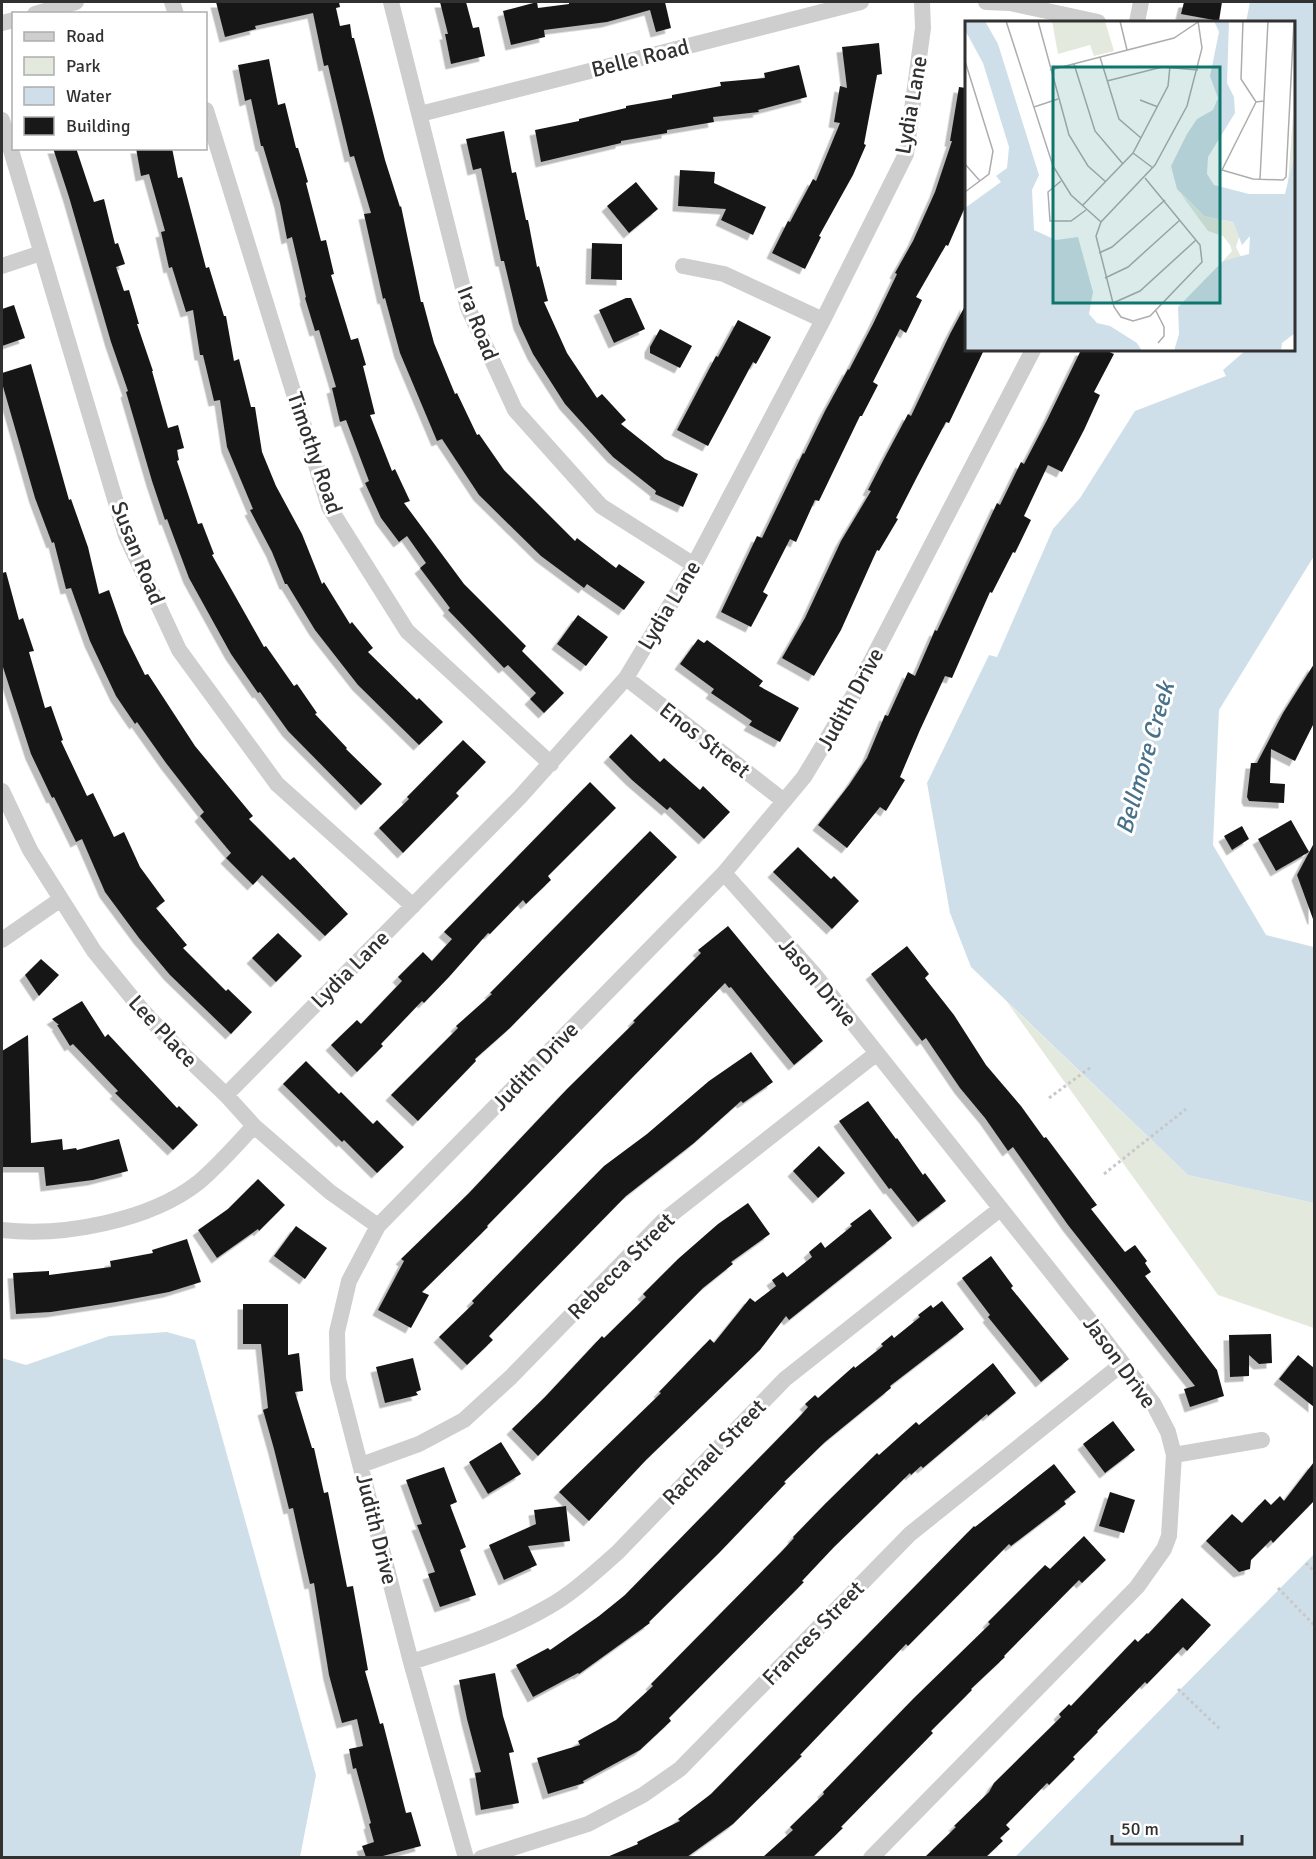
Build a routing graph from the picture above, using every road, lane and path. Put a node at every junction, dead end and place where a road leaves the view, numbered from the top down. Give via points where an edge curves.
1 (76, 2) edge
2 (392, 2) edge
3 (861, 2) edge
4 (922, 2) edge
5 (986, 2) edge
6 (1141, 2) edge
7 (41, 12) edge
8 (1093, 21) edge
9 (1137, 21) edge
10 (207, 113) edge
11 (420, 114) junction
12 (2, 120) edge
13 (40, 253) junction
14 (2, 266) edge
15 (683, 266) dead end
16 (823, 320) junction
17 (1032, 351) edge
18 (694, 565) junction
19 (626, 678) junction
20 (551, 764) junction
21 (2, 791) edge
22 (784, 801) junction
23 (723, 873) junction
24 (61, 899) junction
25 (413, 906) junction
26 (2, 940) edge
27 (878, 1053) junction
28 (1091, 1067) dead end
29 (226, 1095) junction
30 (1049, 1098) dead end
31 (1186, 1109) dead end
32 (254, 1126) junction
33 (1104, 1174) dead end
34 (1000, 1209) junction
35 (378, 1226) junction
36 (2, 1230) edge
37 (1122, 1364) junction
38 (1262, 1440) dead end
39 (1174, 1455) junction
40 (361, 1465) junction
41 (1306, 1563) dead end
42 (1314, 1571) edge
43 (1278, 1588) dead end
44 (1314, 1625) edge
45 (411, 1662) junction
46 (1178, 1689) dead end
47 (1221, 1730) dead end
48 (466, 1857) edge
49 (481, 1857) edge
50 (871, 1857) edge

1 - 7 street
2 - 11 street, Ira Road
3 - 11 street, Belle Road
4 - 16 street, Lydia Lane via 923,28 906,154
5 - 8 street via 1010,3
6 - 9 street
10 - 20 street, Timothy Road via 329,507 407,631
11 - 18 street, Ira Road via 468,308 515,410 601,506
12 - 13 street, Susan Road
13 - 14 street
13 - 25 street, Susan Road via 126,536 179,650 277,784
15 - 16 street via 724,274
16 - 18 street, Lydia Lane
17 - 22 street, Judith Drive via 853,696 817,758
18 - 19 street, Lydia Lane
19 - 20 street, Lydia Lane
19 - 22 street, Enos Street
20 - 25 street, Lydia Lane
21 - 24 street, Lee Place via 30,850
22 - 23 street, Judith Drive
23 - 27 street, Jason Drive via 814,974
23 - 35 street, Judith Drive
24 - 26 street
24 - 29 street, Lee Place via 94,951 142,1010
25 - 29 street, Lydia Lane
27 - 34 street, Jason Drive
27 - 40 street, Rebecca Street via 663,1221 464,1420 419,1444
28 - 30 path
29 - 32 street, Lee Place
31 - 33 path
32 - 35 street, Lee Place via 330,1192
32 - 36 street via 199,1181 157,1206 92,1226 39,1232
34 - 37 street, Jason Drive
34 - 45 street, Rachael Street via 785,1379 588,1579 509,1628
35 - 40 street, Judith Drive via 349,1281 337,1332 338,1379
37 - 39 street, Jason Drive via 1153,1403 1168,1432
37 - 49 street, Frances Street via 910,1534 680,1769 643,1795 588,1824
38 - 39 street
39 - 50 street, Jason Drive via 1168,1536 1164,1549 1137,1587
40 - 45 street, Judith Drive
41 - 42 path
43 - 44 path
45 - 48 street, Judith Drive
46 - 47 path

